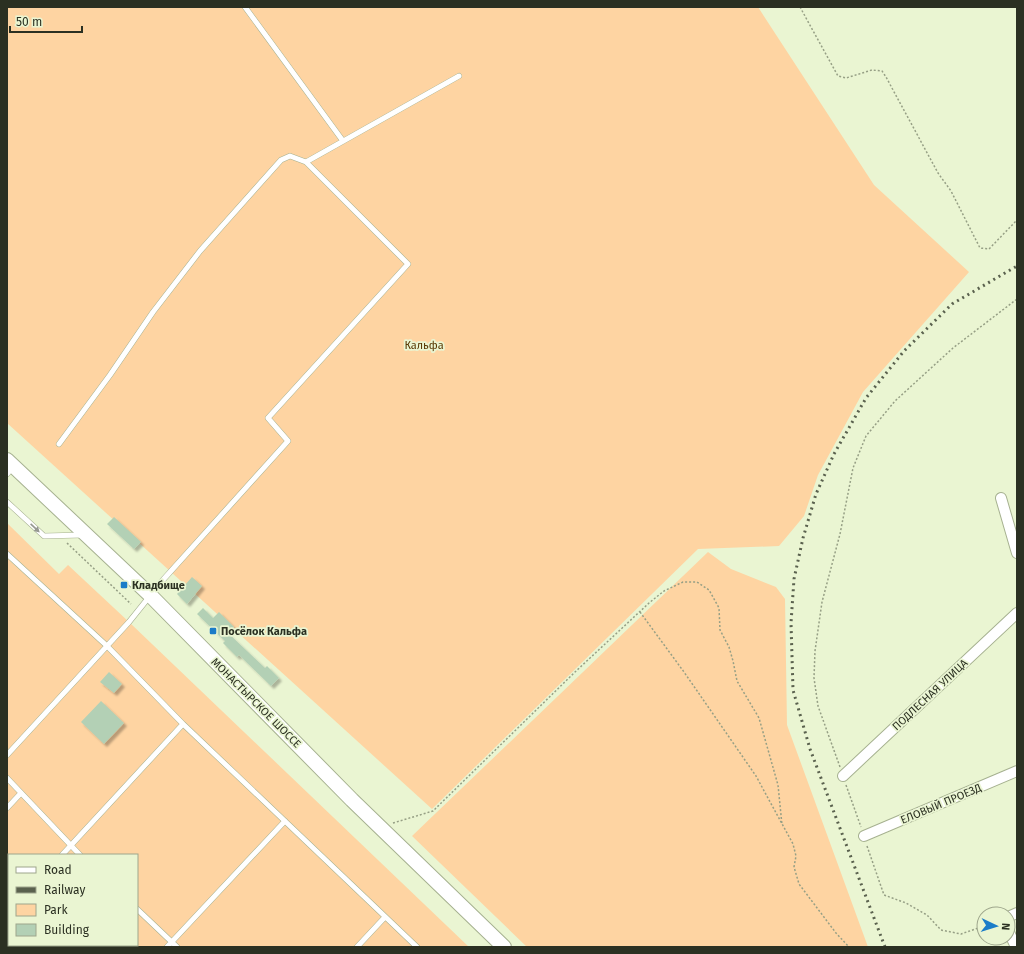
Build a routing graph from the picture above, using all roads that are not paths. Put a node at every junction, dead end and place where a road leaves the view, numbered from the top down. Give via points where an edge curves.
1 (244, 7) edge
2 (460, 76) dead end
3 (343, 141) junction
4 (306, 162) junction
5 (59, 444) dead end
6 (9, 467) edge
7 (1001, 498) dead end
8 (7, 502) edge
9 (87, 535) junction
10 (1017, 553) edge
11 (7, 554) edge
12 (150, 595) junction
13 (1017, 613) edge
14 (107, 646) junction
15 (183, 724) junction
16 (7, 755) edge
17 (1017, 771) edge
18 (843, 776) road end
19 (7, 778) edge
20 (21, 794) junction
21 (7, 808) edge
22 (285, 822) junction
23 (864, 836) road end
24 (71, 846) junction
25 (63, 854) edge
26 (79, 854) edge
27 (138, 910) edge
28 (385, 917) junction
29 (172, 942) junction
30 (167, 947) edge
31 (177, 947) edge
32 (357, 947) edge
33 (417, 947) edge
34 (504, 947) edge

1 - 3 lane
2 - 3 lane
3 - 4 lane
4 - 5 lane via 290,156 281,160 200,251
4 - 12 lane via 408,264 268,418 288,441
6 - 9 main road, МОНАСТЫРСКОЕ ШОССЕ
7 - 10 street
8 -> 9 lane via 44,536
9 - 12 main road, МОНАСТЫРСКОЕ ШОССЕ
11 - 14 lane
12 - 14 lane
12 - 34 main road, МОНАСТЫРСКОЕ ШОССЕ via 380,827
13 - 18 street, ПОДЛЕСНАЯ УЛИЦА
14 - 15 lane
14 - 16 lane
15 - 22 lane
15 - 24 lane
17 - 23 street, ЕЛОВЫЙ ПРОЕЗД
19 - 20 lane
20 - 21 lane
20 - 24 lane
22 - 28 lane
22 - 29 lane
24 - 25 lane
24 - 26 lane
27 - 29 lane
28 - 32 lane
28 - 33 lane
29 - 30 lane
29 - 31 lane

